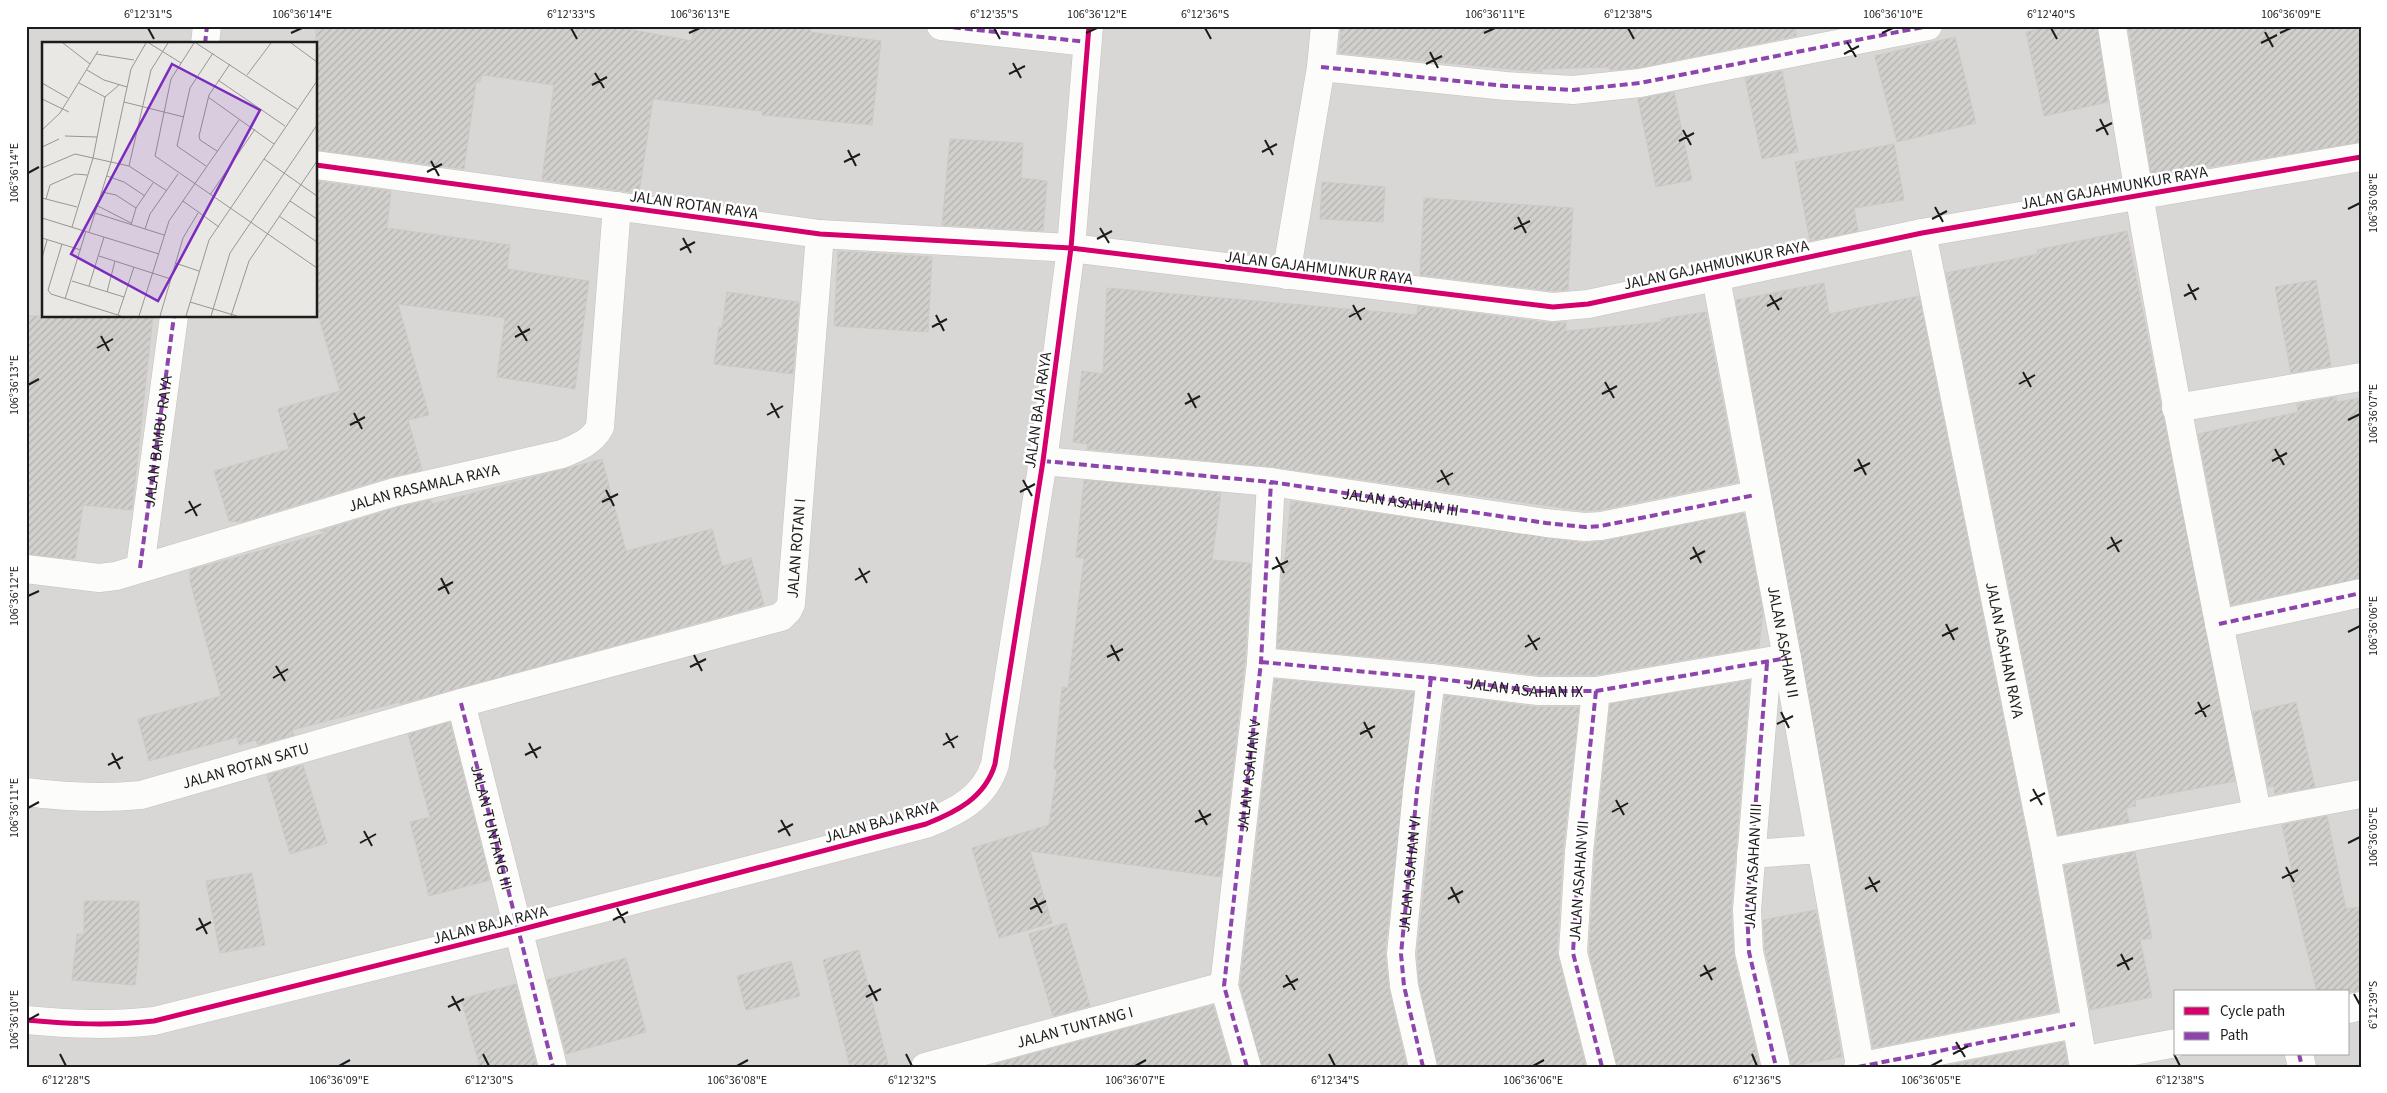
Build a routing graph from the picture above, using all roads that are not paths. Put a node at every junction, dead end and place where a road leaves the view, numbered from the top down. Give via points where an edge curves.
1 (207, 26) edge
2 (940, 26) edge
3 (1325, 26) edge
4 (1928, 26) edge
5 (2112, 26) edge
6 (1088, 34) edge
7 (205, 42) edge
8 (1321, 67) junction
9 (2361, 157) edge
10 (318, 165) edge
11 (2137, 195) junction
12 (617, 206) junction
13 (1922, 233) junction
14 (820, 234) junction
15 (1071, 248) junction
16 (1286, 275) junction
17 (1716, 278) junction
18 (174, 318) edge
19 (2361, 376) edge
20 (2176, 408) junction
21 (1043, 461) junction
22 (1271, 482) junction
23 (1755, 494) junction
24 (140, 568) junction
25 (26, 569) edge
26 (2361, 593) edge
27 (2219, 624) junction
28 (1777, 660) junction
29 (1261, 662) junction
30 (1431, 678) junction
31 (1596, 691) junction
32 (461, 703) junction
33 (26, 792) edge
34 (2361, 794) edge
35 (2257, 812) junction
36 (1821, 849) junction
37 (2046, 853) junction
38 (1751, 854) junction
39 (519, 930) junction
40 (1224, 986) junction
41 (26, 1020) edge
42 (2075, 1024) junction
43 (2174, 1043) edge
44 (2084, 1065) edge
45 (553, 1067) edge
46 (925, 1067) edge
47 (1247, 1067) edge
48 (1423, 1067) edge
49 (1602, 1067) edge
50 (1776, 1067) edge
51 (1859, 1067) edge

1 - 7 street
2 - 6 street
3 - 8 street
4 - 8 street via 1640,84 1573,90
5 - 11 street
6 - 15 street, JALAN BAJA RAYA
8 - 16 street
9 - 11 street, JALAN GAJAHMUNKUR RAYA
10 - 12 street, JALAN ROTAN RAYA
11 - 13 street, JALAN GAJAHMUNKUR RAYA
11 - 20 street
12 - 14 street, JALAN ROTAN RAYA
12 - 24 street, JALAN RASAMALA RAYA via 602,409 600,427 595,436 562,454 395,492
13 - 17 street, JALAN GAJAHMUNKUR RAYA
13 - 37 street, JALAN ASAHAN RAYA
14 - 15 street, JALAN ROTAN RAYA
14 - 32 street, JALAN ROTAN I via 788,610 775,620
15 - 16 street, JALAN GAJAHMUNKUR RAYA
15 - 21 street, JALAN BAJA RAYA
16 - 17 street, JALAN GAJAHMUNKUR RAYA via 1553,307 1588,304
17 - 23 street, JALAN ASAHAN II
18 - 24 street, JALAN BAMBU RAYA
19 - 20 street
20 - 27 street
21 - 22 street, JALAN ASAHAN III
21 - 39 street, JALAN BAJA RAYA via 995,764 978,794 964,806 926,824
22 - 23 street, JALAN ASAHAN III via 1546,524 1585,527
22 - 29 street, JALAN ASAHAN V
23 - 28 street, JALAN ASAHAN II
24 - 25 street, JALAN RASAMALA RAYA via 99,578
26 - 27 street
27 - 35 street
28 - 31 street, JALAN ASAHAN IX
28 - 36 street, JALAN ASAHAN II
28 - 38 street, JALAN ASAHAN VIII
29 - 30 street, JALAN ASAHAN IX
29 - 40 street, JALAN ASAHAN V
30 - 31 street, JALAN ASAHAN IX via 1538,691
30 - 48 street, JALAN ASAHAN VI via 1401,954 1404,986
31 - 49 street, JALAN ASAHAN VII via 1579,852 1573,953
32 - 33 street, JALAN ROTAN SATU via 141,795 85,798
32 - 39 street, JALAN TUNTANG III
34 - 35 street
35 - 37 street
36 - 38 street
36 - 51 street, JALAN ASAHAN II
37 - 42 street, JALAN ASAHAN RAYA
38 - 50 street, JALAN ASAHAN VIII via 1747,910 1749,952
39 - 41 street, JALAN BAJA RAYA via 154,1021 82,1025
39 - 45 street, JALAN TUNTANG III
40 - 46 street, JALAN TUNTANG I
40 - 47 street, JALAN ASAHAN V
42 - 44 street, JALAN ASAHAN RAYA
42 - 51 street
43 - 44 street via 2101,1057

